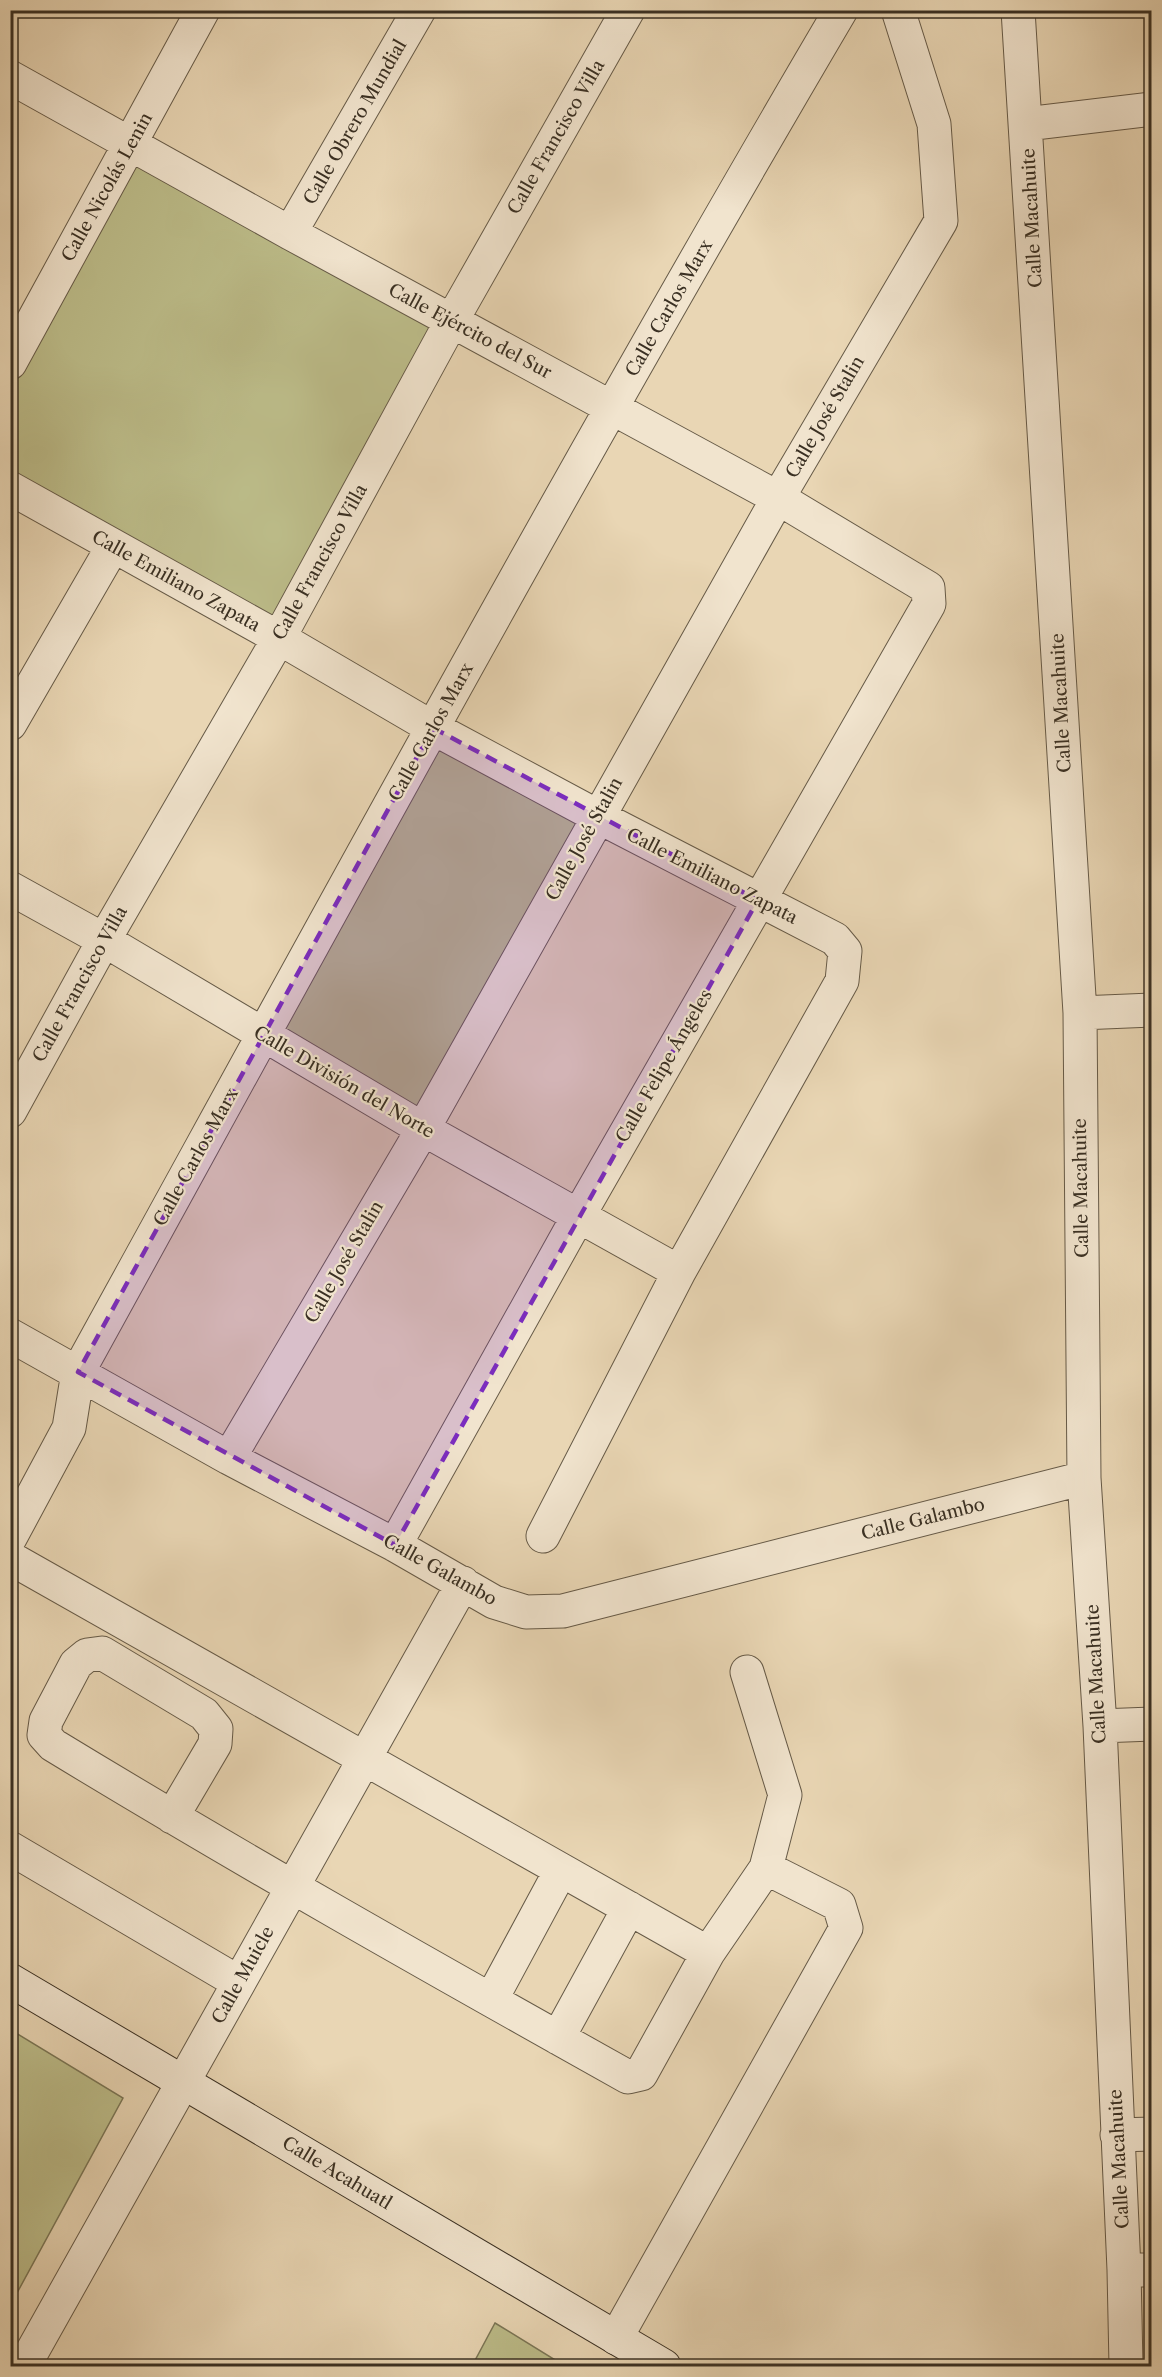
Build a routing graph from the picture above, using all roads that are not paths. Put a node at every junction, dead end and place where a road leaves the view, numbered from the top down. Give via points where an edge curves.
1 (203, 10) edge
2 (419, 10) edge
3 (628, 10) edge
4 (841, 10) edge
5 (898, 10) edge
6 (1018, 10) edge
7 (10, 77) edge
8 (1152, 109) edge
9 (1026, 124) junction
10 (130, 145) junction
11 (290, 233) junction
12 (451, 322) junction
13 (10, 363) edge
14 (612, 408) junction
15 (10, 488) edge
16 (778, 498) junction
17 (113, 546) junction
18 (928, 588) joint
19 (279, 638) junction
20 (10, 724) edge
21 (433, 728) junction
22 (597, 816) junction
23 (10, 888) edge
24 (758, 900) junction
25 (104, 940) junction
26 (1152, 1010) edge
27 (1080, 1013) junction
28 (263, 1035) junction
29 (10, 1111) edge
30 (423, 1129) junction
31 (579, 1215) junction
32 (679, 1272) junction
33 (10, 1335) edge
34 (78, 1372) junction
35 (229, 1458) junction
36 (1084, 1478) junction
37 (543, 1536) dead end
38 (10, 1538) edge
39 (395, 1545) junction
40 (10, 1558) edge
41 (463, 1583) junction
42 (747, 1672) dead end
43 (1152, 1724) edge
44 (1100, 1726) junction
45 (363, 1759) junction
46 (172, 1817) junction
47 (10, 1848) edge
48 (766, 1868) junction
49 (561, 1870) junction
50 (292, 1887) junction
51 (629, 1908) junction
52 (708, 1953) junction
53 (10, 1980) edge
54 (238, 1982) junction
55 (491, 2000) junction
56 (558, 2038) junction
57 (182, 2082) junction
58 (1152, 2134) edge
59 (1118, 2135) junction
60 (1138, 2270) edge
61 (616, 2338) junction
62 (24, 2367) edge
63 (664, 2367) edge
64 (1126, 2367) edge

1 - 10 street, Calle Nicolás Lenin
2 - 11 street, Calle Obrero Mundial
3 - 12 street, Calle Francisco Villa
4 - 14 street, Calle Carlos Marx
5 - 16 street, Calle José Stalin via 934,124 941,221
6 - 9 street, Calle Macahuite
7 - 10 street, Calle Ejército del Sur
8 - 9 street
9 - 27 street, Calle Macahuite
10 - 11 street, Calle Ejército del Sur
10 - 13 street, Calle Nicolás Lenin
11 - 12 street, Calle Ejército del Sur
12 - 14 street, Calle Ejército del Sur
12 - 19 street, Calle Francisco Villa
14 - 16 street, Calle Ejército del Sur
14 - 21 street, Calle Carlos Marx
15 - 17 street, Calle Emiliano Zapata
16 - 18 street, Calle Ejército del Sur
16 - 22 street, Calle José Stalin
17 - 19 street, Calle Emiliano Zapata
17 - 20 street
18 - 24 street, Calle Felipe Ángeles via 929,604
19 - 21 street, Calle Emiliano Zapata
19 - 25 street, Calle Francisco Villa
21 - 22 street, Calle Emiliano Zapata
21 - 28 street, Calle Carlos Marx
22 - 24 street, Calle Emiliano Zapata
22 - 30 street, Calle José Stalin
23 - 25 street, Calle División del Norte
24 - 31 street, Calle Felipe Ángeles
24 - 32 street, Calle Emiliano Zapata via 835,939 845,951 842,981
25 - 28 street, Calle División del Norte
25 - 29 street, Calle Francisco Villa
26 - 27 street
27 - 36 street, Calle Macahuite
28 - 30 street, Calle División del Norte
28 - 34 street, Calle Carlos Marx
30 - 31 street, Calle División del Norte
30 - 35 street, Calle José Stalin
31 - 32 street, Calle División del Norte
31 - 39 street, Calle Felipe Ángeles
32 - 37 street
33 - 34 street, Calle Galambo
34 - 35 street, Calle Galambo
34 - 38 street, Calle Carlos Marx via 69,1428
35 - 39 street, Calle Galambo
36 - 41 street, Calle Galambo via 563,1611 526,1612 494,1602
36 - 44 street, Calle Macahuite
39 - 41 street, Calle Galambo
40 - 45 street
41 - 45 street, Calle Muicle
42 - 48 street via 785,1795
43 - 44 street
44 - 59 street, Calle Macahuite
45 - 49 street
45 - 50 street, Calle Muicle
46 - 46 street via 53,1745 44,1735 46,1721 76,1664 87,1655 102,1653 204,1714 216,1729 215,1744
46 - 50 street
47 - 54 street
48 - 52 street
48 - 61 street via 839,1905 846,1928
49 - 51 street
49 - 55 street
50 - 54 street, Calle Muicle
50 - 55 street
51 - 52 street
51 - 56 street
52 - 56 street via 641,2074 628,2077
53 - 57 street, Calle Acahuatl
54 - 57 street, Calle Muicle
55 - 56 street
57 - 61 street, Calle Acahuatl
57 - 62 street, Calle Muicle
58 - 59 street
59 - 60 street, Calle Macahuite
60 - 64 street, Calle Macahuite
61 - 63 street, Calle Acahuatl

